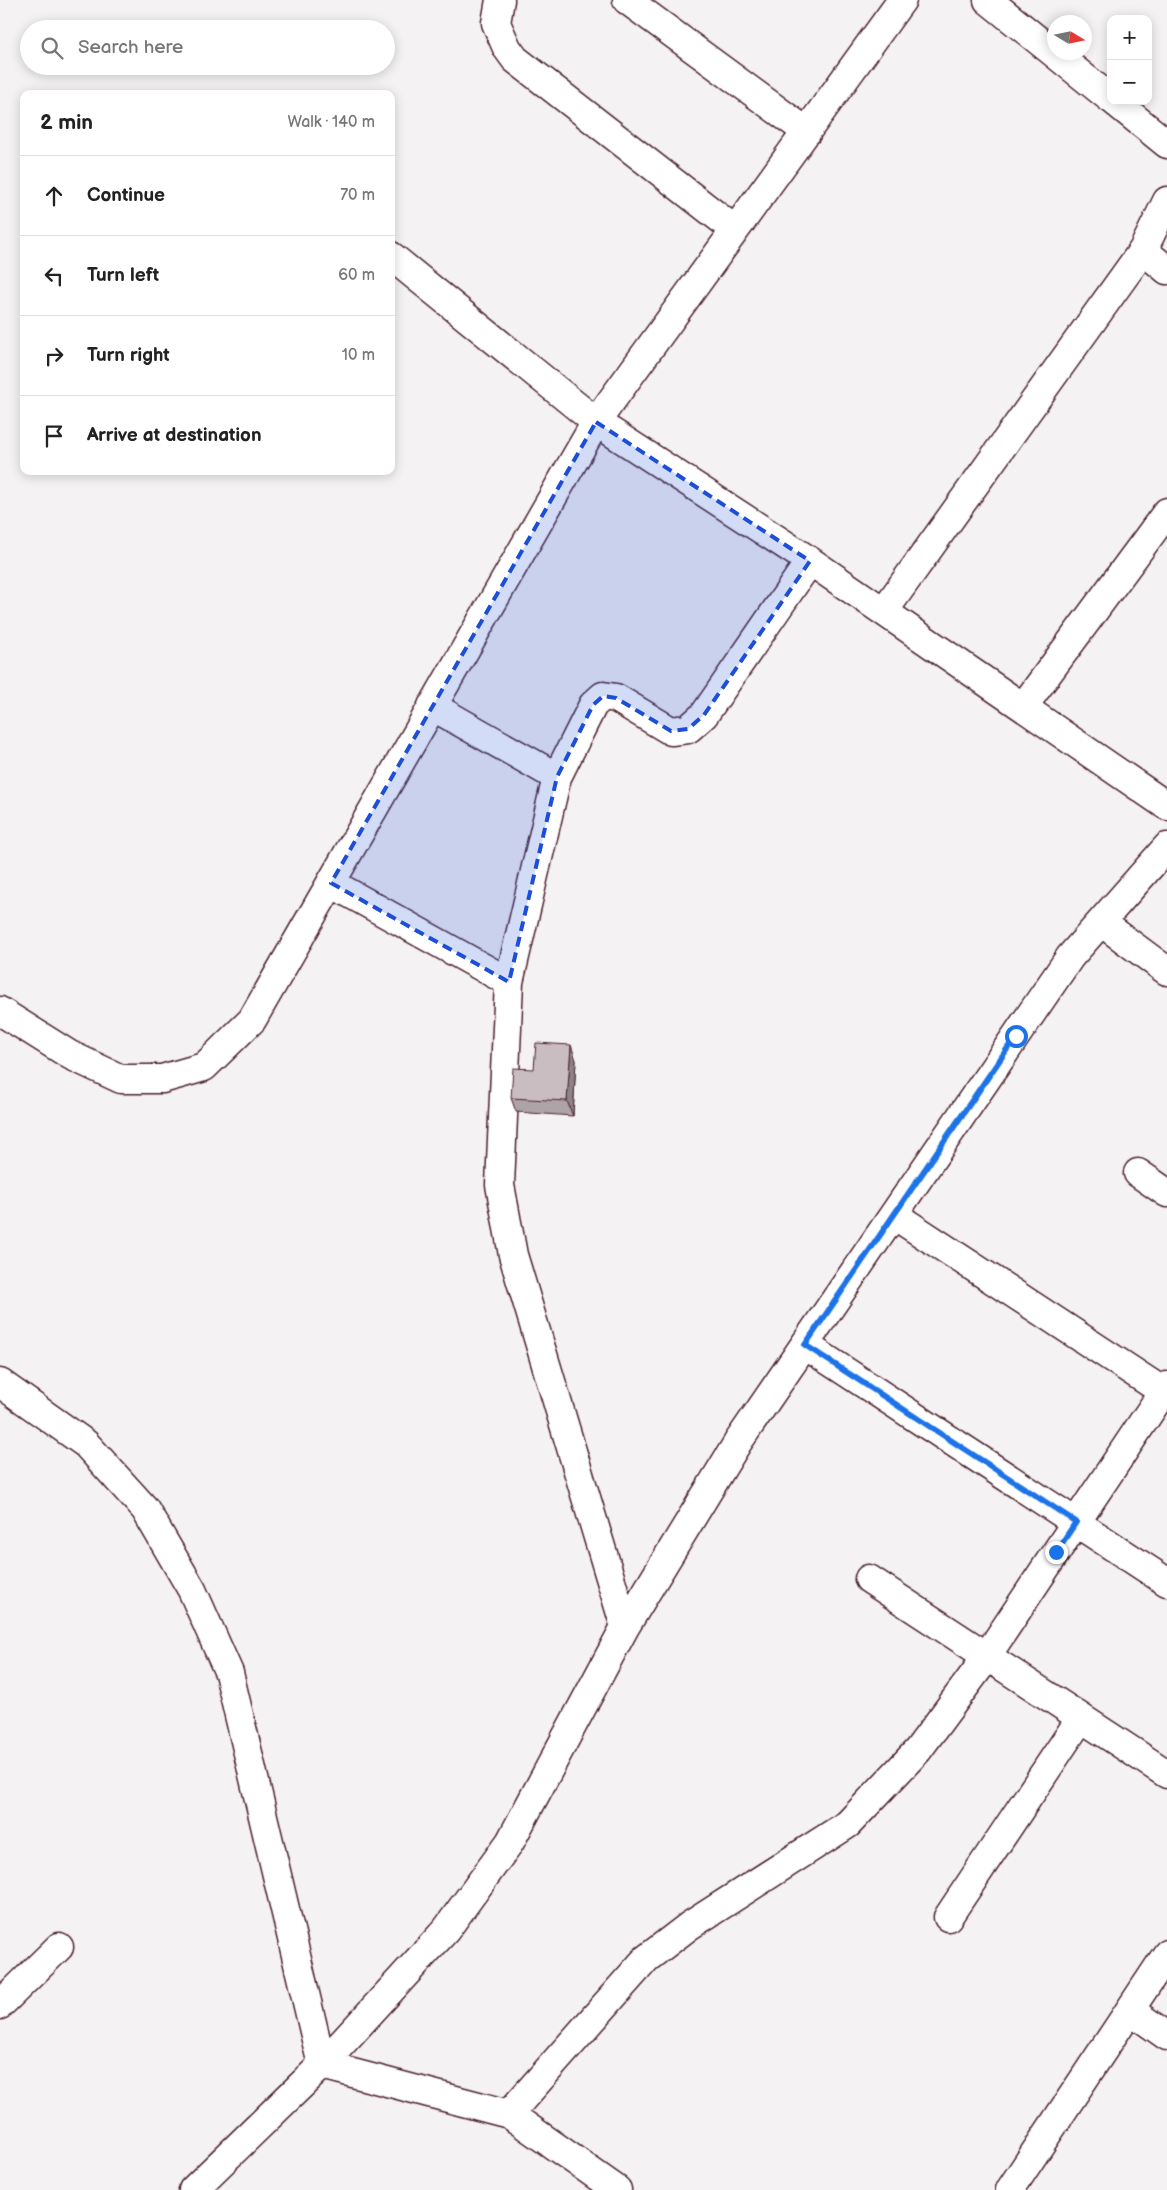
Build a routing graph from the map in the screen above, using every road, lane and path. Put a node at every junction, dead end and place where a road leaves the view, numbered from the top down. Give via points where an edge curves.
1 (500, 0) edge
2 (627, 0) edge
3 (902, 0) edge
4 (988, 0) edge
5 (1107, 96) edge
6 (1118, 105) edge
7 (807, 132) junction
8 (1167, 144) edge
9 (1167, 201) edge
10 (735, 230) junction
11 (1143, 250) junction
12 (395, 259) edge
13 (1167, 270) edge
14 (596, 422) junction
15 (1167, 512) edge
16 (810, 561) junction
17 (884, 611) junction
18 (432, 706) junction
19 (1023, 707) junction
20 (557, 777) junction
21 (1167, 806) edge
22 (1167, 847) edge
23 (331, 883) junction
24 (1101, 922) junction
25 (1167, 972) edge
26 (509, 982) junction
27 (0, 1011) edge
28 (1138, 1173) dead end
29 (1167, 1193) edge
30 (894, 1215) junction
31 (805, 1345) junction
32 (0, 1383) edge
33 (1166, 1390) edge
34 (1076, 1522) junction
35 (869, 1579) dead end
36 (1167, 1582) edge
37 (625, 1626) junction
38 (987, 1656) junction
39 (1081, 1718) junction
40 (1167, 1774) edge
41 (948, 1917) dead end
42 (59, 1947) dead end
43 (1167, 1954) edge
44 (0, 2005) edge
45 (1130, 2010) junction
46 (1167, 2036) edge
47 (322, 2066) junction
48 (509, 2114) junction
49 (193, 2190) edge
50 (617, 2190) edge
51 (1010, 2190) edge

1 - 10 street via 496,23 515,59
2 - 7 street
3 - 7 street
4 - 5 street
6 - 8 street
7 - 10 street
9 - 11 street
10 - 14 street
11 - 13 street
11 - 17 street
12 - 14 street
14 - 16 street
14 - 18 street
15 - 19 street
16 - 17 street
16 - 20 street via 704,715 688,729 671,730 616,698 603,696 593,705
17 - 19 street
18 - 20 street
18 - 23 street
19 - 21 street
20 - 26 street
22 - 24 street
23 - 26 street
23 - 27 street via 252,1020 204,1067 162,1079 121,1079 70,1055
24 - 25 street
24 - 30 street via 1070,957
26 - 37 street via 500,1186 513,1255
28 - 29 street
30 - 31 street
30 - 33 street
31 - 34 street
31 - 37 street via 738,1442
32 - 47 street via 86,1444 145,1509 192,1590 229,1673
33 - 34 street
34 - 36 street
34 - 38 street
35 - 38 street
37 - 47 street via 510,1842 446,1930
38 - 39 street
38 - 48 street via 918,1750 848,1824 688,1926 646,1959
39 - 40 street
39 - 41 street
42 - 44 street
43 - 45 street
45 - 46 street
45 - 51 street
47 - 48 street
47 - 49 street
48 - 50 street

